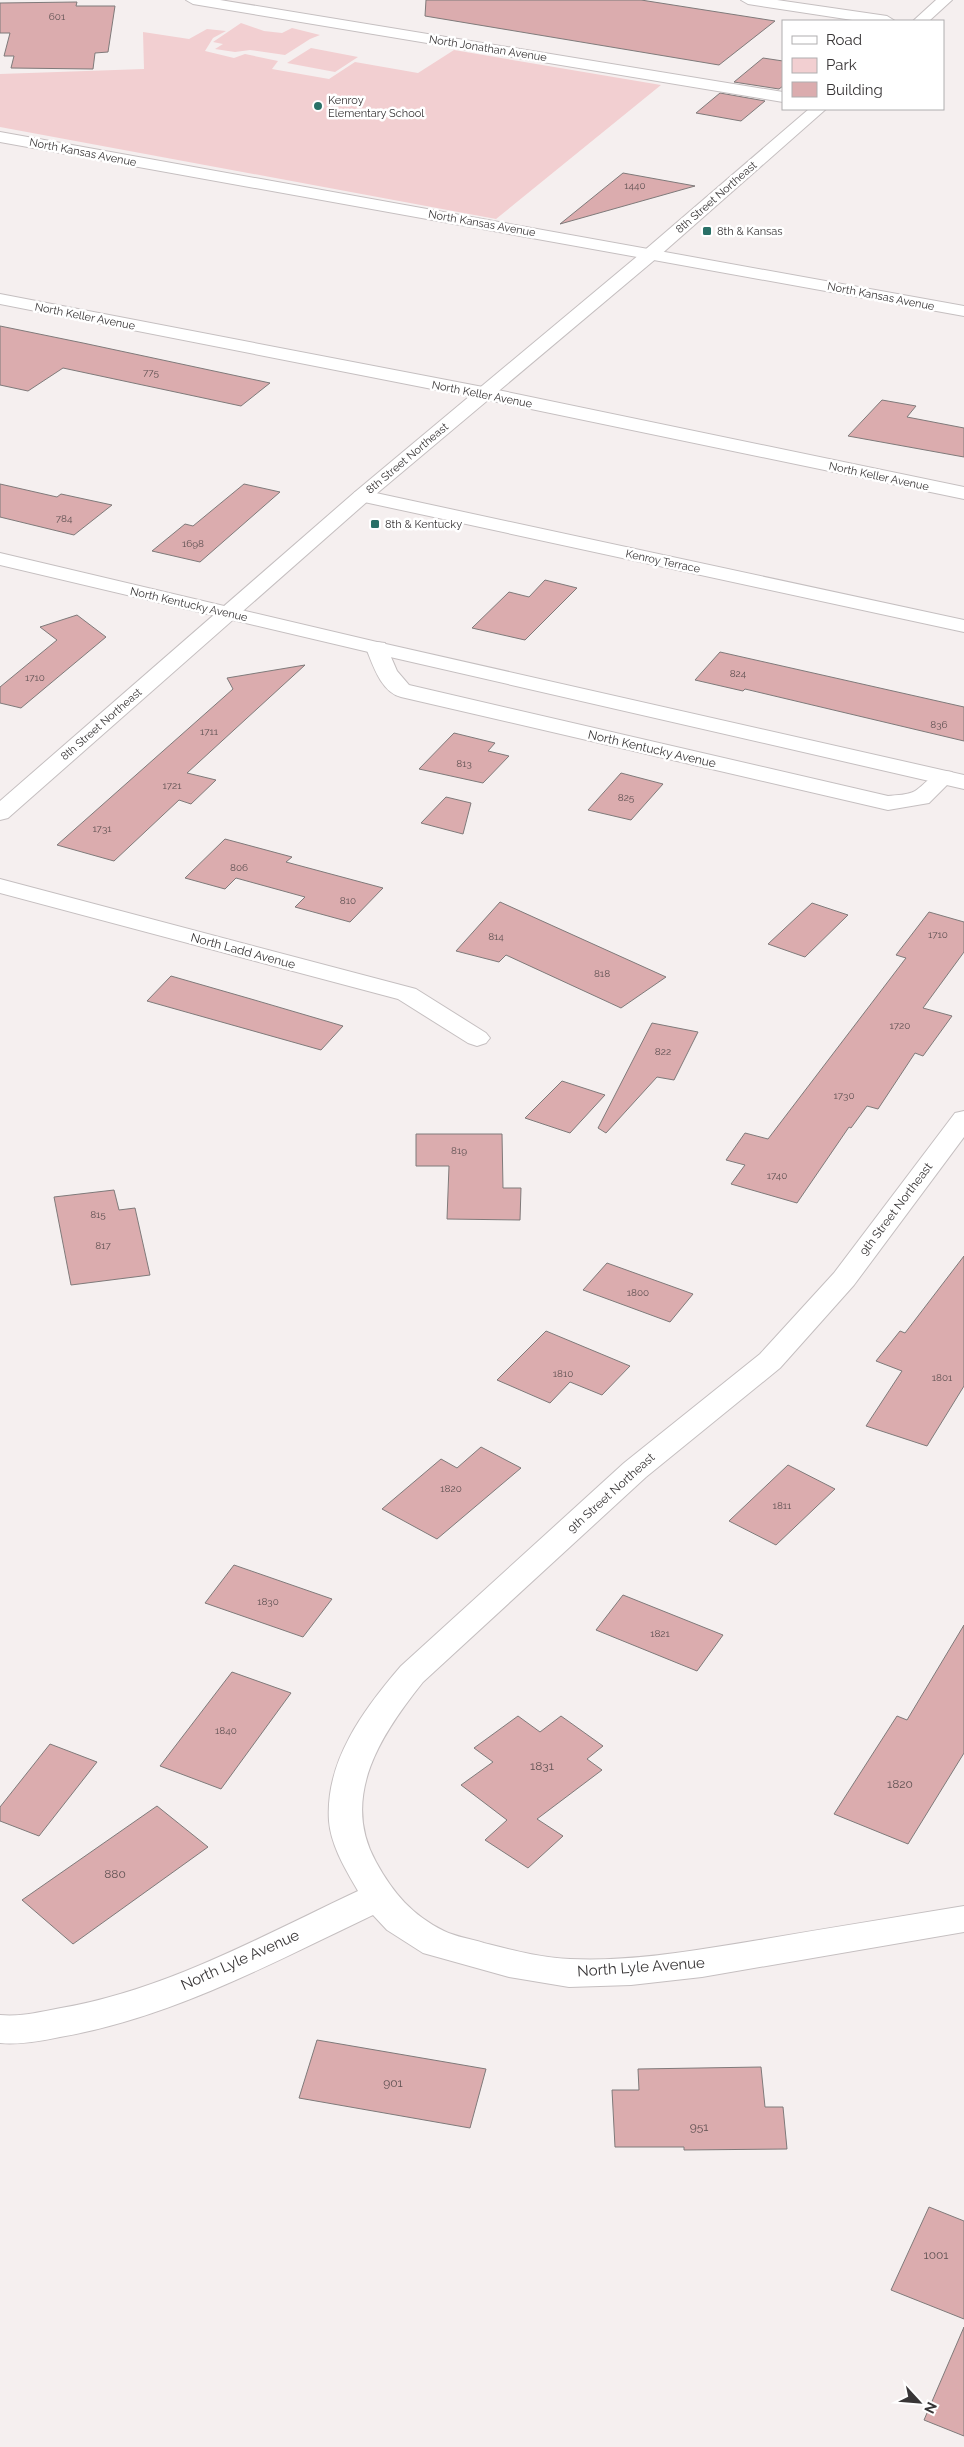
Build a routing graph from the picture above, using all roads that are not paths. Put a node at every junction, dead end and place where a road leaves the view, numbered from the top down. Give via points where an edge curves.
1 (193, 0) edge
2 (748, 0) edge
3 (945, 0) edge
4 (881, 20) edge
5 (921, 20) edge
6 (782, 97) edge
7 (817, 110) edge
8 (0, 136) edge
9 (652, 253) junction
10 (0, 299) edge
11 (964, 311) edge
12 (482, 393) junction
13 (964, 493) edge
14 (362, 496) junction
15 (0, 559) edge
16 (227, 613) junction
17 (964, 626) edge
18 (377, 648) junction
19 (954, 779) edge
20 (0, 813) edge
21 (0, 886) edge
22 (477, 1038) dead end
23 (964, 1119) edge
24 (378, 1897) junction
25 (964, 1919) edge
26 (0, 2030) edge

1 - 6 street, North Jonathan Avenue
2 - 4 street
3 - 5 street
7 - 9 street, 8th Street Northeast
8 - 9 street, North Kansas Avenue
9 - 11 street, North Kansas Avenue
9 - 12 street, 8th Street Northeast
10 - 12 street, North Keller Avenue
12 - 13 street, North Keller Avenue
12 - 14 street, 8th Street Northeast
14 - 16 street, 8th Street Northeast
14 - 17 street, Kenroy Terrace
15 - 16 street, North Kentucky Avenue
16 - 18 street, North Kentucky Avenue
16 - 20 street, 8th Street Northeast
18 - 19 street, North Kentucky Avenue
18 - 19 street, North Kentucky Avenue via 387,673 401,690 868,799 888,803 921,798
21 - 22 street, North Ladd Avenue via 407,994
23 - 24 street, 9th Street Northeast via 844,1279 770,1361 636,1470 412,1674 384,1708 362,1746 348,1786 346,1822 356,1858
24 - 25 street, North Lyle Avenue via 400,1920 435,1943 509,1963 569,1973 702,1964
24 - 26 street, North Lyle Avenue via 213,1973 146,2000 75,2022

